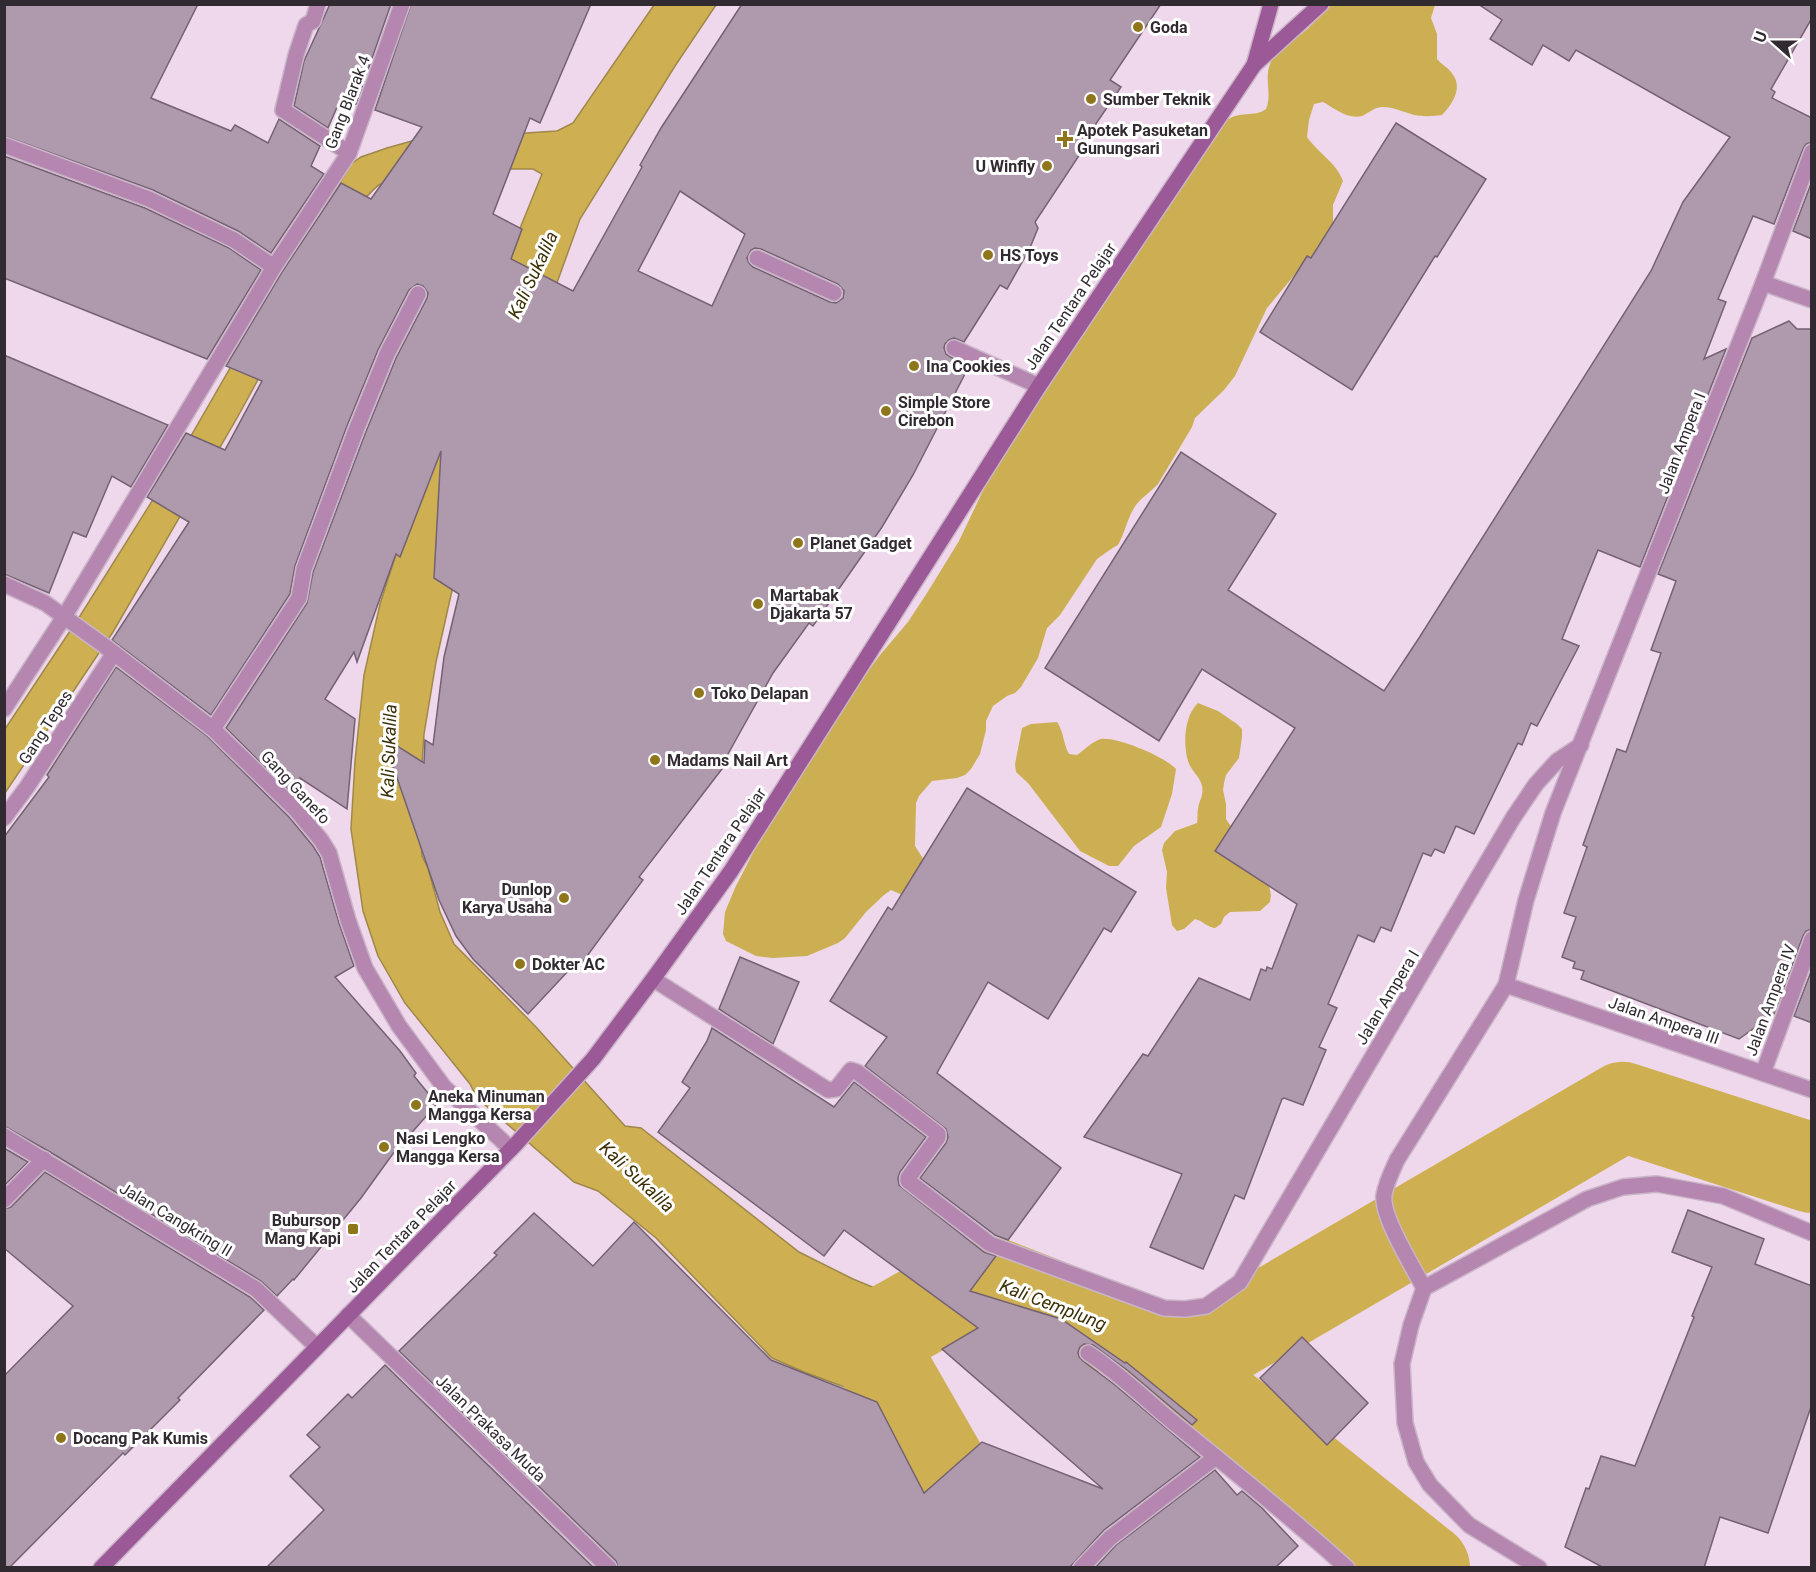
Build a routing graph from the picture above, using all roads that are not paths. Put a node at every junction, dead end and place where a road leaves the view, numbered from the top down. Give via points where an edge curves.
1 (318, 4) edge
2 (402, 4) edge
3 (1271, 4) edge
4 (1321, 4) edge
5 (1254, 64) junction
6 (4, 145) edge
7 (1812, 152) edge
8 (349, 153) junction
9 (757, 258) dead end
10 (274, 267) junction
11 (1763, 283) junction
12 (834, 293) dead end
13 (418, 294) dead end
14 (1812, 300) edge
15 (954, 348) dead end
16 (1039, 386) junction
17 (4, 584) edge
18 (69, 620) junction
19 (110, 650) junction
20 (4, 708) edge
21 (213, 729) junction
22 (1581, 745) junction
23 (4, 818) edge
24 (1812, 939) edge
25 (653, 979) junction
26 (1506, 986) junction
27 (1763, 1073) junction
28 (1812, 1090) edge
29 (4, 1136) edge
30 (513, 1147) junction
31 (44, 1159) junction
32 (4, 1200) edge
33 (1812, 1233) edge
34 (1424, 1288) junction
35 (348, 1315) junction
36 (317, 1347) junction
37 (1088, 1353) dead end
38 (1216, 1457) junction
39 (101, 1568) edge
40 (609, 1568) edge
41 (1081, 1568) edge
42 (1347, 1568) edge
43 (1539, 1568) edge

1 - 8 street via 296,55 283,110
2 - 8 street, Gang Blarak 4
3 - 5 main road, Jalan Tentara Pelajar
4 - 5 main road, Jalan Tentara Pelajar
5 - 16 main road, Jalan Tentara Pelajar
6 - 10 street via 149,199 234,240
7 - 11 street, Jalan Ampera I
8 - 10 street, Gang Blarak 4
9 - 12 street
10 - 18 street, Gang Blarak 4
11 - 14 street
11 - 22 street, Jalan Ampera I
13 - 21 street via 387,354 356,430 304,569 299,598
15 - 16 street
16 - 25 main road, Jalan Tentara Pelajar via 731,871
17 - 18 street, Gang Ganefo via 45,603
18 - 19 street, Gang Ganefo
18 - 20 street, Gang Blarak 4
19 - 21 street, Gang Ganefo
19 - 23 street, Gang Tepes
21 - 30 street, Gang Ganefo via 296,810 321,840 329,853 365,968 399,1026 444,1087
22 - 25 street, Jalan Ampera I via 1557,761 1513,818 1240,1282 1206,1306 1164,1308 990,1244 908,1181 938,1134 857,1072 851,1070 836,1089 828,1090
22 - 26 street, Jalan Ampera I via 1553,813 1526,900
24 - 27 street, Jalan Ampera IV
25 - 30 main road, Jalan Tentara Pelajar via 592,1059
26 - 27 street, Jalan Ampera III
26 - 34 street, Jalan Ampera I via 1397,1160 1388,1181 1384,1196 1386,1213
27 - 28 street, Jalan Ampera III
29 - 31 street, Jalan Cangkring II
30 - 35 main road, Jalan Tentara Pelajar
31 - 32 street
31 - 36 street, Jalan Cangkring II via 256,1289
33 - 34 street via 1723,1196 1657,1184 1623,1187 1587,1199
34 - 43 street via 1402,1364 1405,1423 1416,1462 1430,1485 1469,1525
35 - 36 main road, Jalan Tentara Pelajar
35 - 40 street, Jalan Prakasa Muda
36 - 39 main road, Jalan Tentara Pelajar
37 - 38 street
38 - 41 street via 1110,1538
38 - 42 street

